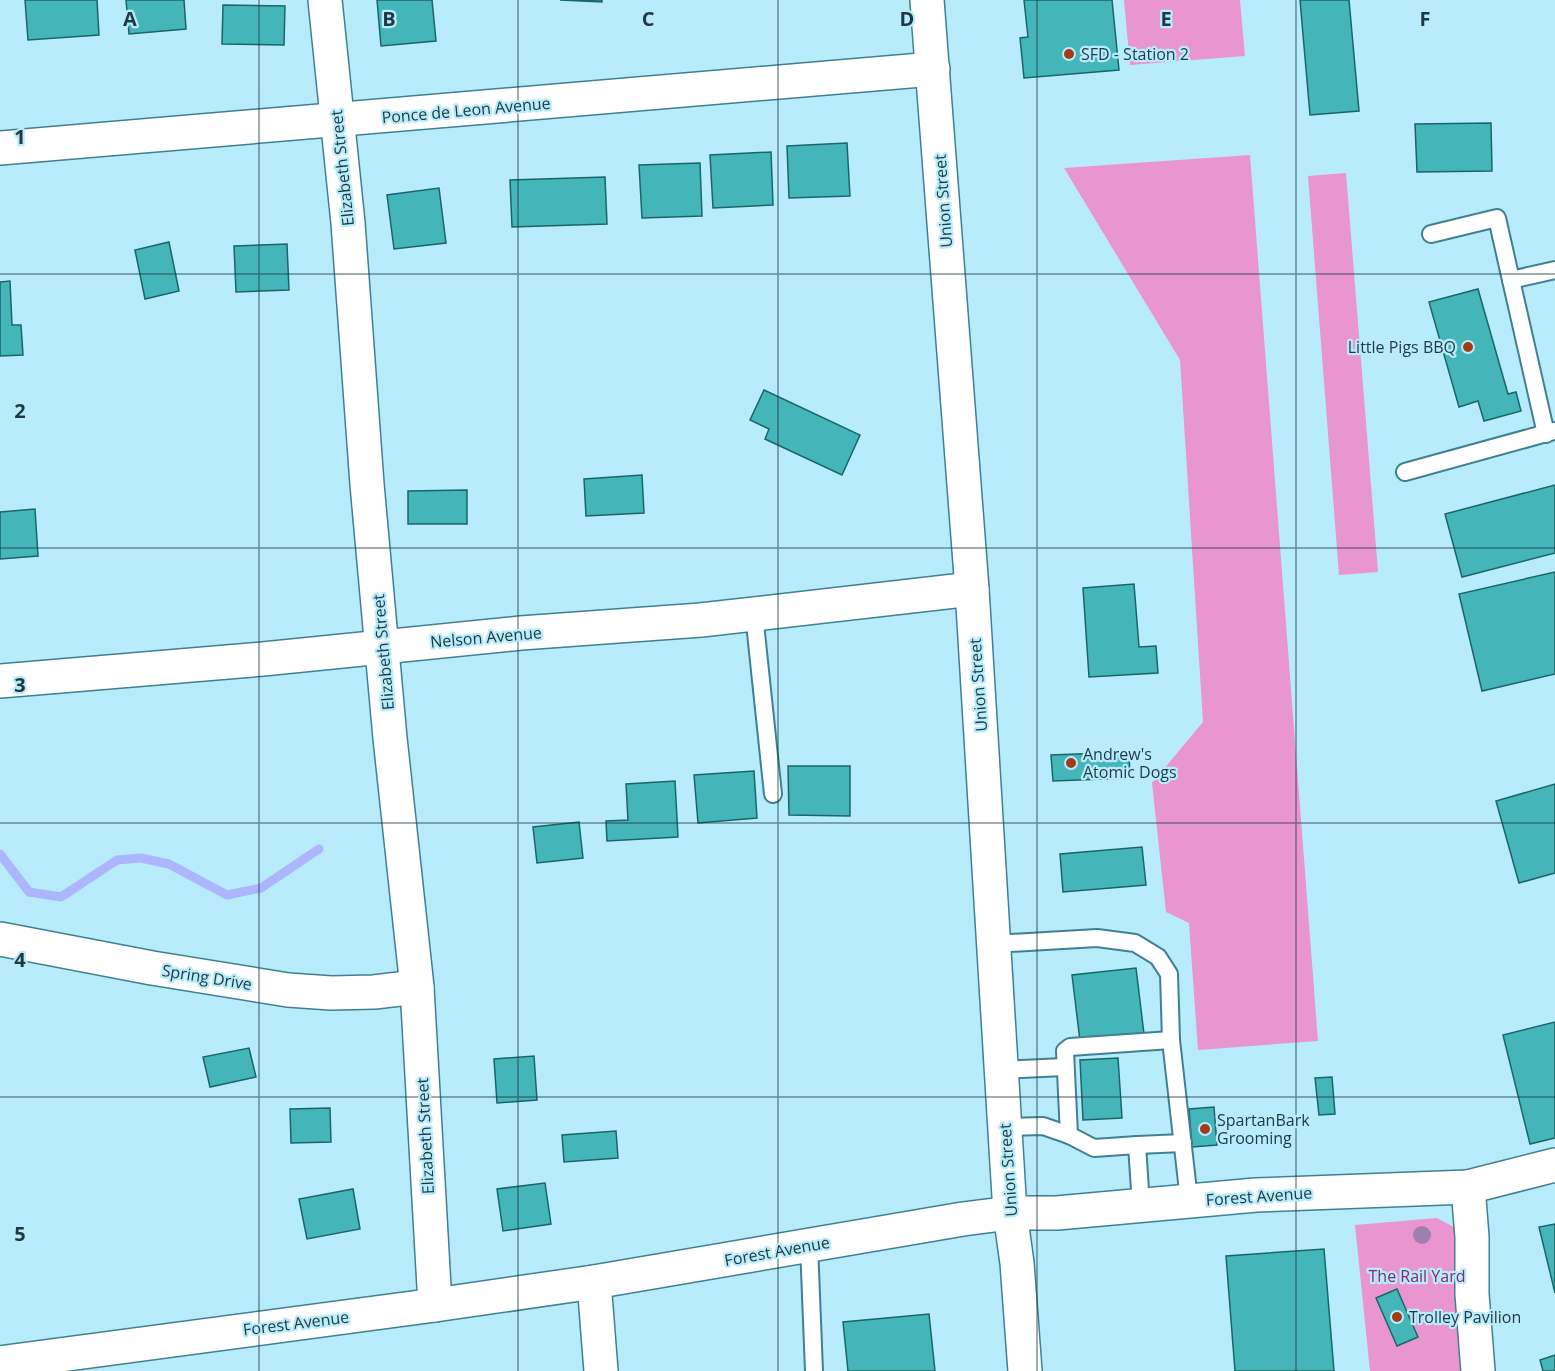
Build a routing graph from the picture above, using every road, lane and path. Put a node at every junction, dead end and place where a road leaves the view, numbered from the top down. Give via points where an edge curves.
1 (325, 0) edge
2 (927, 0) edge
3 (933, 69) junction
4 (337, 121) junction
5 (0, 148) edge
6 (1431, 234) dead end
7 (1555, 270) edge
8 (1511, 280) junction
9 (1550, 433) edge
10 (1405, 472) dead end
11 (972, 589) junction
12 (754, 614) junction
13 (383, 647) junction
14 (0, 681) edge
15 (773, 794) dead end
16 (0, 939) edge
17 (994, 944) junction
18 (417, 987) junction
19 (1171, 1040) junction
20 (1064, 1067) junction
21 (1002, 1070) junction
22 (1006, 1127) junction
23 (1069, 1135) junction
24 (1183, 1143) junction
25 (1137, 1145) junction
26 (1555, 1165) edge
27 (1468, 1186) junction
28 (1189, 1200) junction
29 (1141, 1205) junction
30 (1010, 1213) junction
31 (809, 1245) junction
32 (594, 1281) junction
33 (435, 1305) junction
34 (126, 1358) edge
35 (0, 1363) edge
36 (601, 1371) edge
37 (814, 1371) edge
38 (1024, 1371) edge
39 (1478, 1371) edge

1 - 4 street, Elizabeth Street
2 - 3 street, Union Street
3 - 4 street, Ponce de Leon Avenue
3 - 11 street, Union Street
4 - 5 street, Ponce de Leon Avenue
4 - 13 street, Elizabeth Street
6 - 8 lane via 1497,218
7 - 8 lane
8 - 9 lane
9 - 10 lane
11 - 12 street, Nelson Avenue
11 - 17 street, Union Street
12 - 13 street, Nelson Avenue
12 - 15 lane
13 - 14 street, Nelson Avenue
13 - 18 street, Elizabeth Street
16 - 18 street, Spring Drive via 288,990 352,992
17 - 19 lane via 1097,938 1135,943 1158,957 1168,974
17 - 21 street, Union Street
18 - 33 street, Elizabeth Street
19 - 20 lane via 1070,1047 1065,1051
19 - 24 lane
20 - 21 lane
20 - 23 lane
21 - 22 street, Union Street
22 - 23 lane via 1043,1126
22 - 30 street, Union Street
23 - 25 lane via 1094,1148
24 - 25 lane
24 - 28 lane
25 - 29 lane
26 - 27 street, Forest Avenue
27 - 28 street, Forest Avenue
27 - 39 street
28 - 29 street, Forest Avenue
29 - 30 street, Forest Avenue
30 - 31 street, Forest Avenue
30 - 38 street, Union Street
31 - 32 street, Forest Avenue
31 - 37 lane
32 - 33 street, Forest Avenue
32 - 36 street
33 - 34 street, Forest Avenue
34 - 35 street, Forest Avenue

